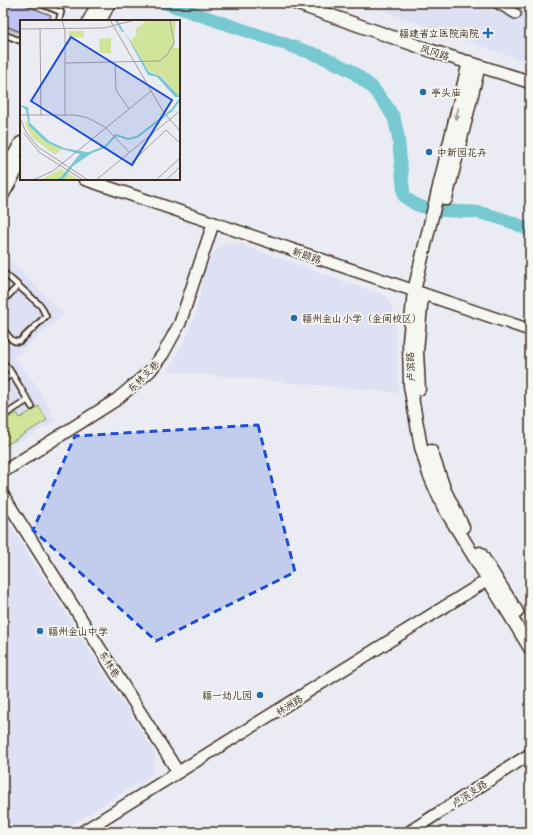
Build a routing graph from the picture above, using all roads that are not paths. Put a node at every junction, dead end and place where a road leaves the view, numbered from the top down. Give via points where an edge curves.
1 (39, 3) edge
2 (98, 3) edge
3 (109, 3) edge
4 (295, 3) edge
5 (501, 4) edge
6 (516, 14) dead end
7 (59, 20) edge
8 (90, 20) edge
9 (100, 20) edge
10 (3, 34) edge
11 (20, 41) edge
12 (474, 64) junction
13 (530, 82) edge
14 (20, 145) edge
15 (20, 164) edge
16 (3, 175) edge
17 (87, 180) edge
18 (3, 194) edge
19 (213, 224) junction
20 (3, 272) edge
21 (18, 286) junction
22 (418, 292) junction
23 (3, 301) edge
24 (3, 329) edge
25 (530, 330) edge
26 (3, 363) edge
27 (12, 374) junction
28 (3, 380) edge
29 (28, 400) junction
30 (32, 407) dead end
31 (3, 416) edge
32 (3, 472) edge
33 (3, 495) edge
34 (490, 578) junction
35 (530, 633) edge
36 (530, 648) edge
37 (530, 754) edge
38 (178, 772) junction
39 (82, 832) edge
40 (409, 832) edge

1 - 7 lane via 61,12
2 - 8 main road
3 - 9 main road
4 - 12 main road, 凤冈路
5 - 6 street
10 - 11 lane
12 - 13 main road, 凤冈路
12 - 22 main road, 卢滨路
14 - 16 main road
15 - 18 main road
17 - 19 street, 新颐路
19 - 22 street, 新颐路
19 - 32 street, 东林支巷 via 180,323 163,354 150,371 124,394
20 - 21 lane
21 - 23 lane
21 - 24 lane via 41,306 46,316 17,343
22 - 25 street, 新颐路
22 - 34 main road, 卢滨路 via 410,327 409,365 419,439 429,474 443,506
26 - 27 lane
27 - 28 lane
27 - 29 lane
29 - 30 lane
29 - 31 lane
33 - 38 street, 东林巷
34 - 35 main road
34 - 36 main road, 卢滨路
34 - 38 street, 林洲路
37 - 40 street, 卢滨支路
38 - 39 street, 林洲路

